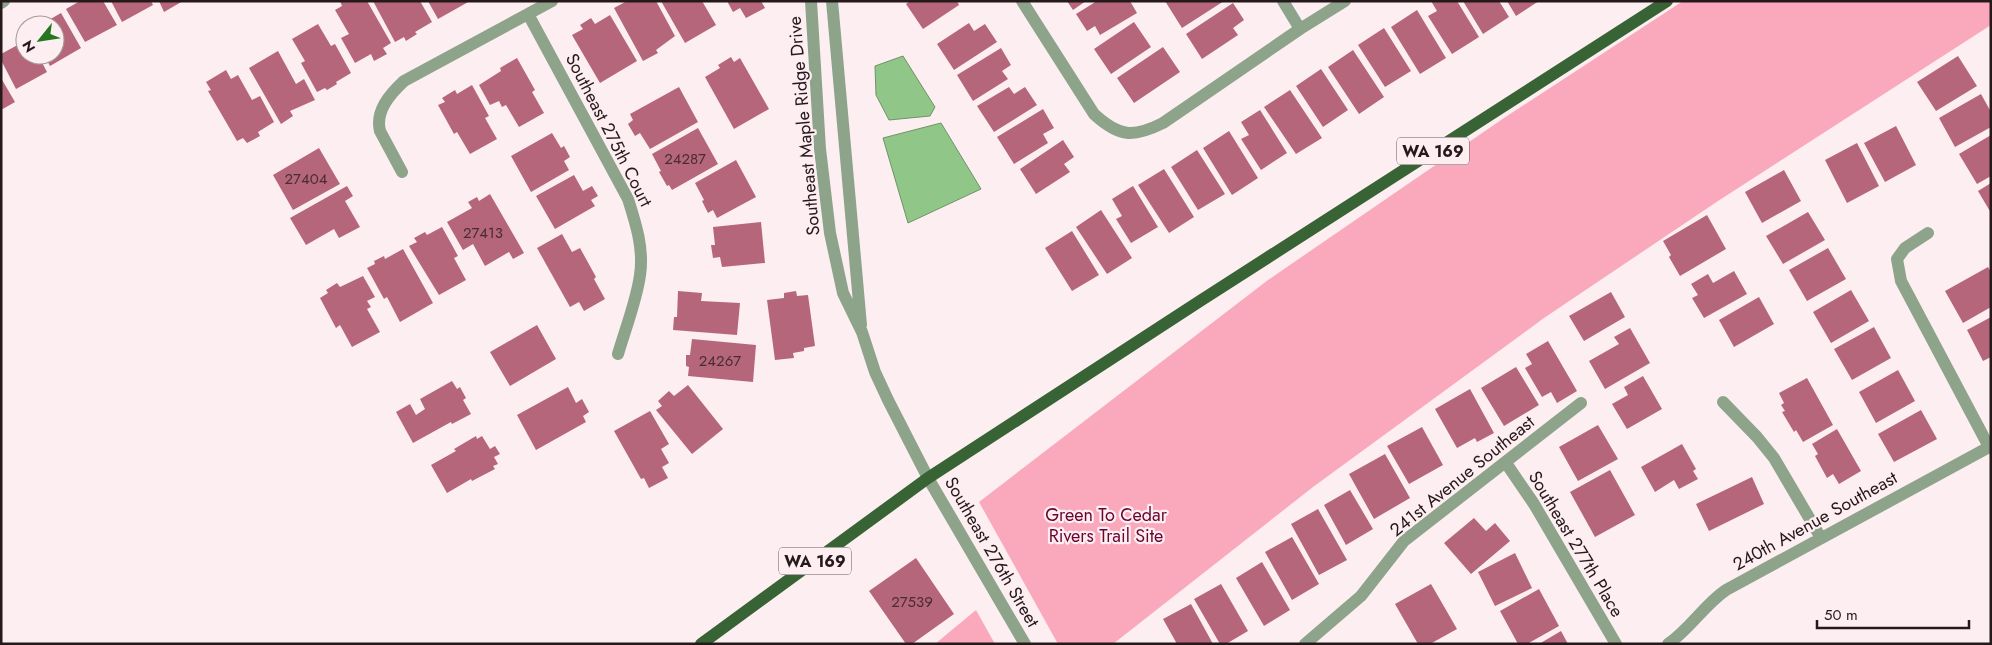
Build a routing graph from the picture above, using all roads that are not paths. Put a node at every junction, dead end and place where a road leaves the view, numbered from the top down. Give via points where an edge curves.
1 (552, 1) edge
2 (811, 1) edge
3 (832, 1) edge
4 (1022, 1) edge
5 (1283, 1) edge
6 (1345, 1) edge
7 (1667, 1) edge
8 (528, 14) junction
9 (1300, 29) junction
10 (402, 172) dead end
11 (1928, 233) dead end
12 (862, 332) junction
13 (618, 354) dead end
14 (1723, 402) dead end
15 (1581, 403) dead end
16 (1990, 446) edge
17 (1506, 464) junction
18 (928, 478) junction
19 (1822, 538) junction
20 (701, 644) edge
21 (1025, 644) edge
22 (1305, 644) edge
23 (1616, 644) edge
24 (1668, 644) edge

1 - 8 street
2 - 12 street, Southeast Maple Ridge Drive via 820,149 830,232 843,294
3 - 12 street, Southeast Maple Ridge Drive
4 - 9 street via 1094,114 1108,127 1134,133 1162,123
5 - 9 street
6 - 9 street
7 - 18 main road, WA 169
8 - 10 street via 404,81 388,96 378,124
8 - 13 street, Southeast 275th Court via 628,199 638,229 640,275
11 - 16 street via 1905,248 1897,259 1901,281
12 - 18 street, Southeast Maple Ridge Drive via 888,400
14 - 19 street via 1774,458
15 - 17 street, 241st Avenue Southeast
16 - 19 street, 240th Avenue Southeast
17 - 22 street, 241st Avenue Southeast via 1404,541 1361,596
17 - 23 street, Southeast 277th Place via 1534,504
18 - 20 main road, WA 169
18 - 21 street, Southeast 276th Street
19 - 24 street, 240th Avenue Southeast via 1716,597

